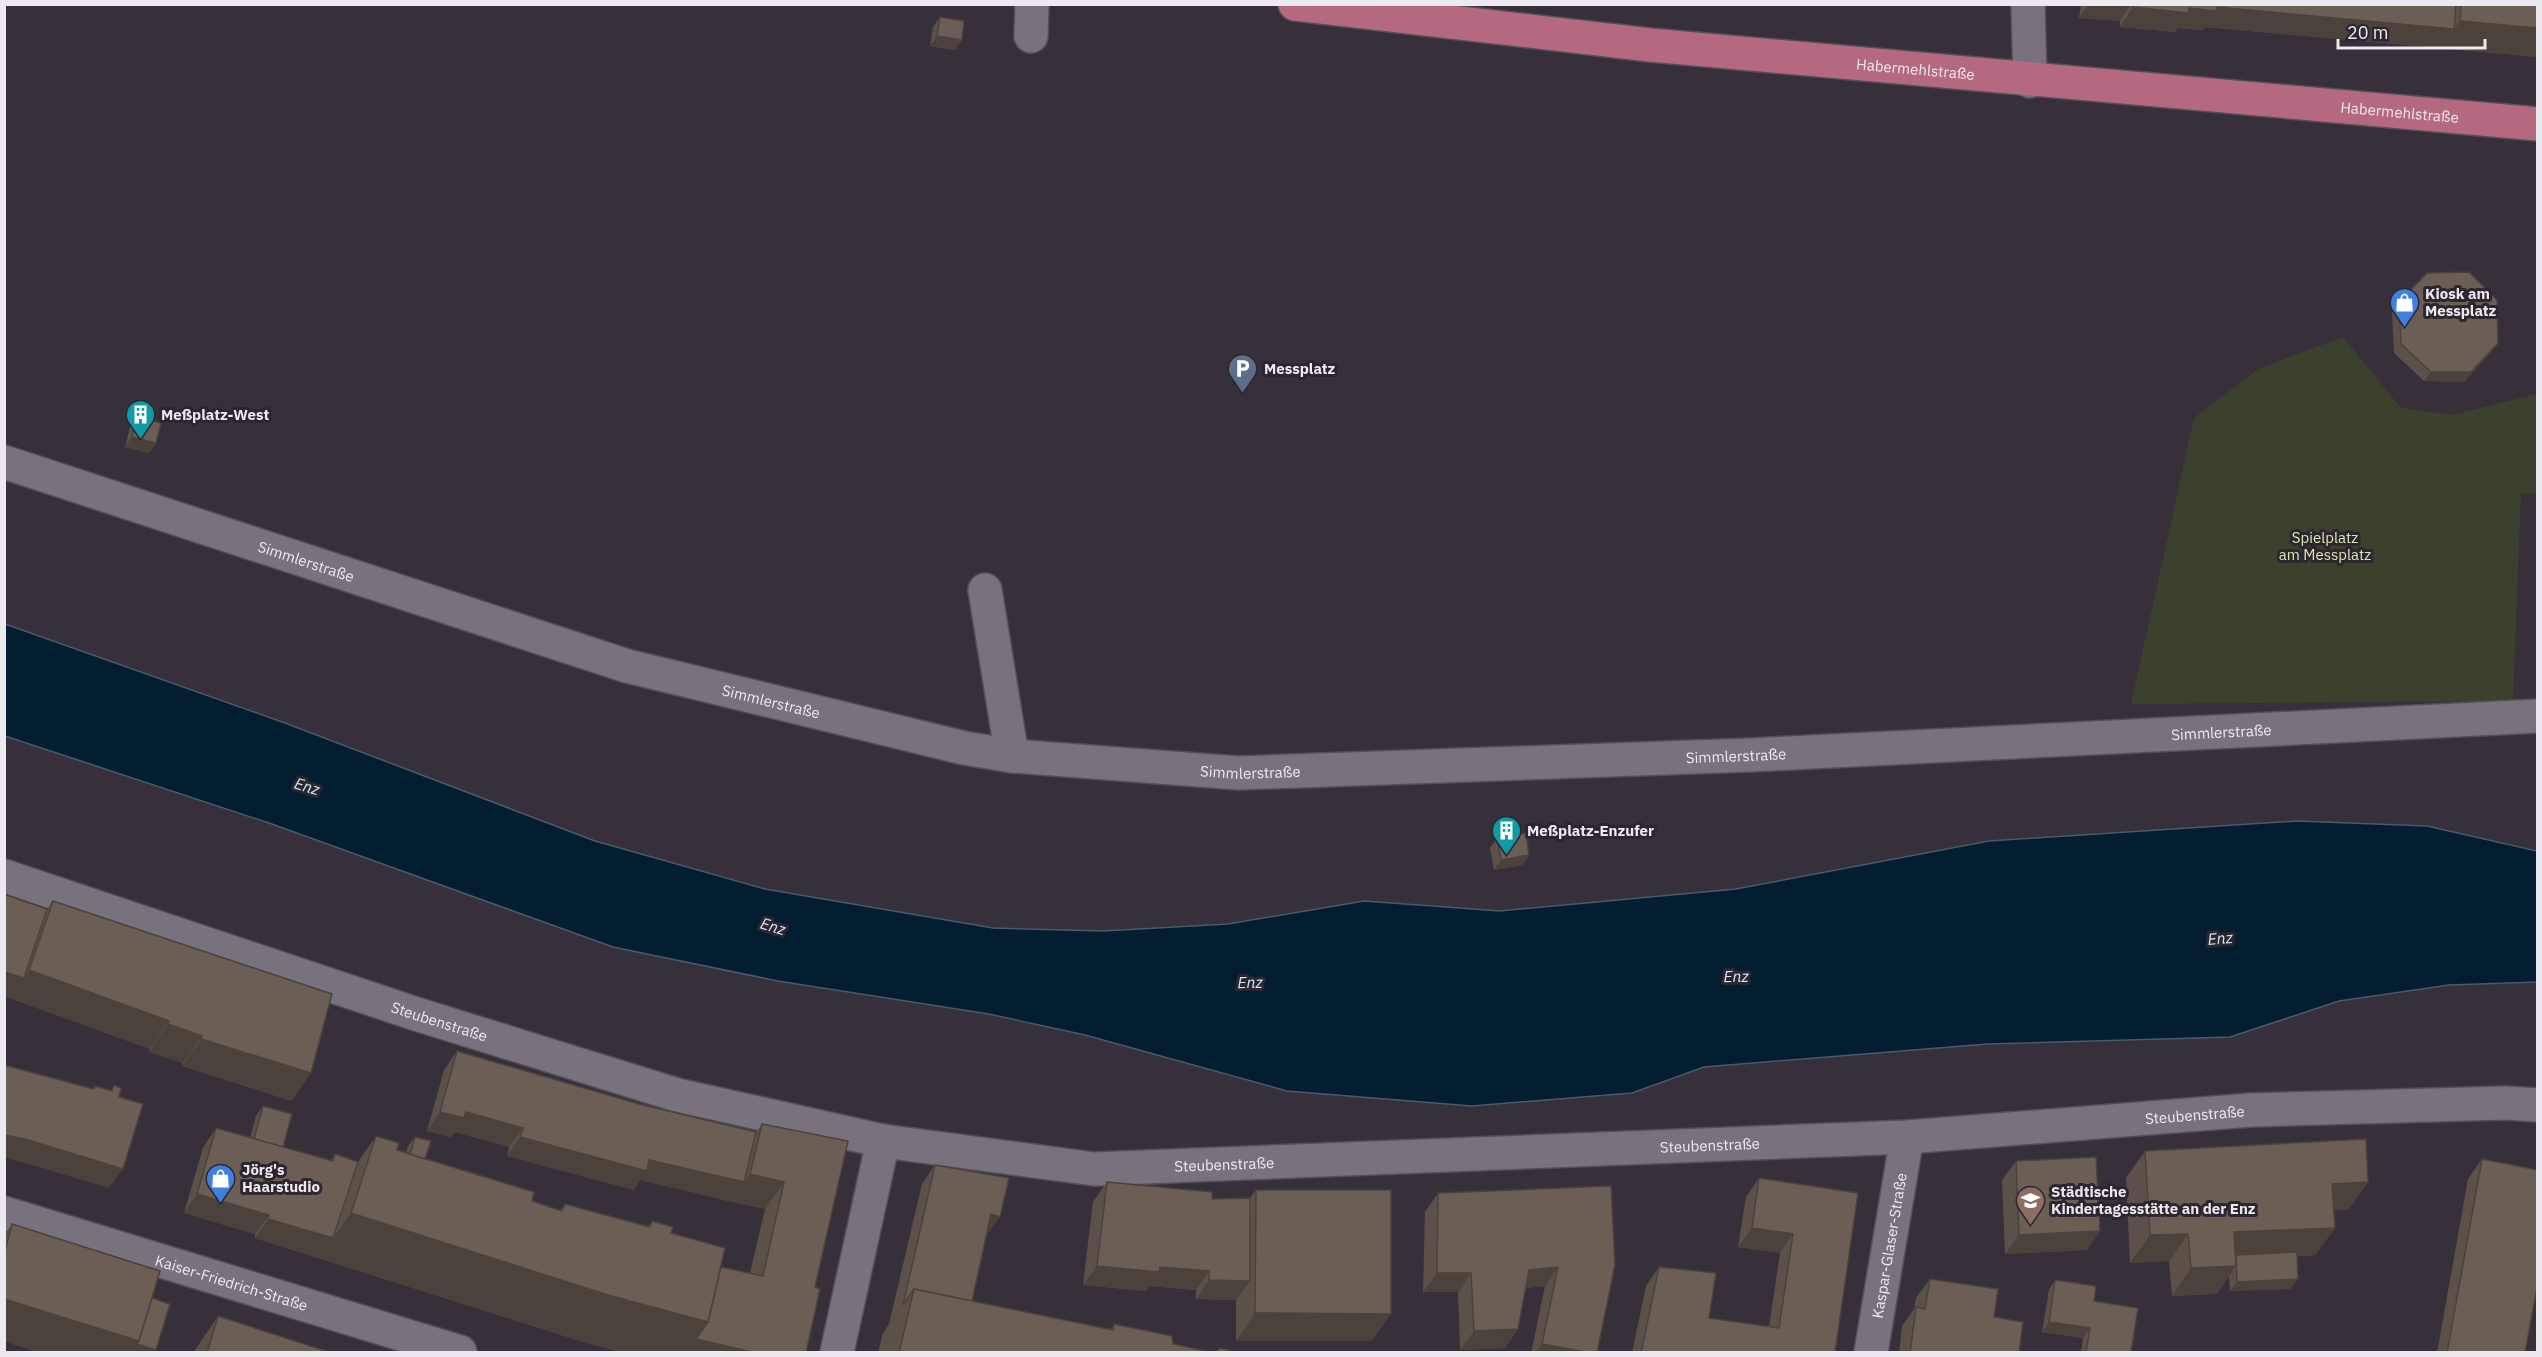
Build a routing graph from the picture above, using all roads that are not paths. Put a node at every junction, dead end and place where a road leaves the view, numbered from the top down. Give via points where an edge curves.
1 (1032, 4) edge
2 (1296, 4) edge
3 (2028, 4) edge
4 (1031, 36) dead end
5 (2030, 81) junction
6 (2538, 124) edge
7 (4, 462) edge
8 (985, 590) dead end
9 (2538, 716) edge
10 (1012, 756) junction
11 (4, 876) edge
12 (2538, 1105) edge
13 (1907, 1137) junction
14 (883, 1141) junction
15 (4, 1212) edge
16 (460, 1353) edge
17 (837, 1353) edge
18 (1871, 1353) edge

1 - 4 street
2 - 5 main road, Habermehlstraße via 1513,31
3 - 5 street
5 - 6 main road, Habermehlstraße
7 - 10 street, Simmlerstraße via 627,666 964,748
8 - 10 street
9 - 10 street, Simmlerstraße via 1750,755 1238,772
11 - 14 street, Steubenstraße via 412,1013 677,1095
12 - 13 street, Steubenstraße via 2251,1110
13 - 14 street, Steubenstraße via 1094,1169
13 - 18 street, Kaspar-Glaser-Straße
14 - 17 street
15 - 16 street, Kaiser-Friedrich-Straße

